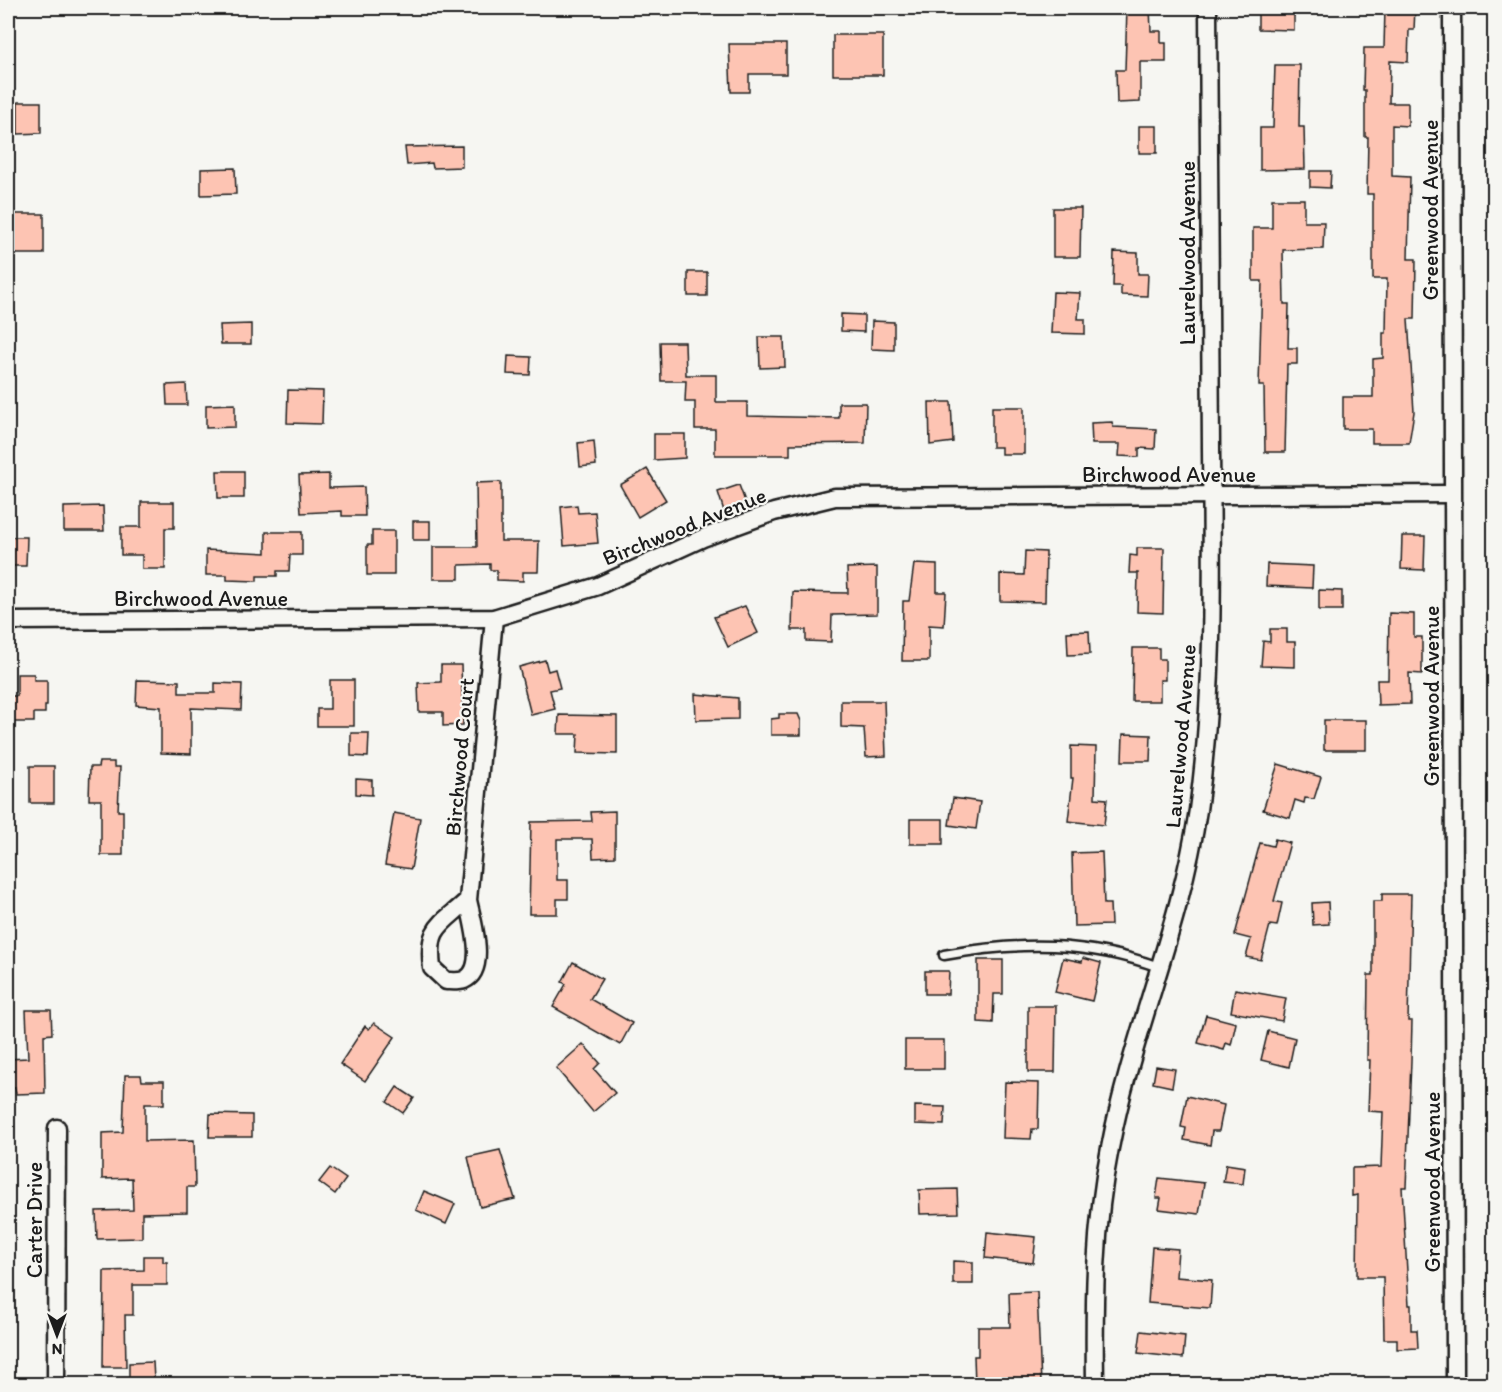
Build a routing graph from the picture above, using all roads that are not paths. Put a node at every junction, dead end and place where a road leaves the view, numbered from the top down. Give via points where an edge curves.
1 (1208, 8) edge
2 (1452, 8) edge
3 (1452, 494) junction
4 (1211, 497) junction
5 (494, 618) junction
6 (8, 621) edge
7 (468, 900) junction
8 (944, 955) dead end
9 (1160, 967) junction
10 (57, 1128) dead end
11 (56, 1384) edge
12 (1095, 1384) edge
13 (1455, 1384) edge

1 - 4 street, Laurelwood Avenue
2 - 3 street, Greenwood Avenue
3 - 4 street, Birchwood Avenue
3 - 13 street, Greenwood Avenue
4 - 5 street, Birchwood Avenue via 835,497 702,538 598,585
4 - 9 street, Laurelwood Avenue via 1212,670 1198,807 1187,877
5 - 6 street, Birchwood Avenue
5 - 7 street, Birchwood Court
7 - 7 street, Birchwood Court via 432,934 432,968 446,981 463,981 472,974 478,960
8 - 9 lane via 983,948 1068,946 1126,955
9 - 12 street, Laurelwood Avenue via 1110,1146 1098,1219
10 - 11 street, Carter Drive

